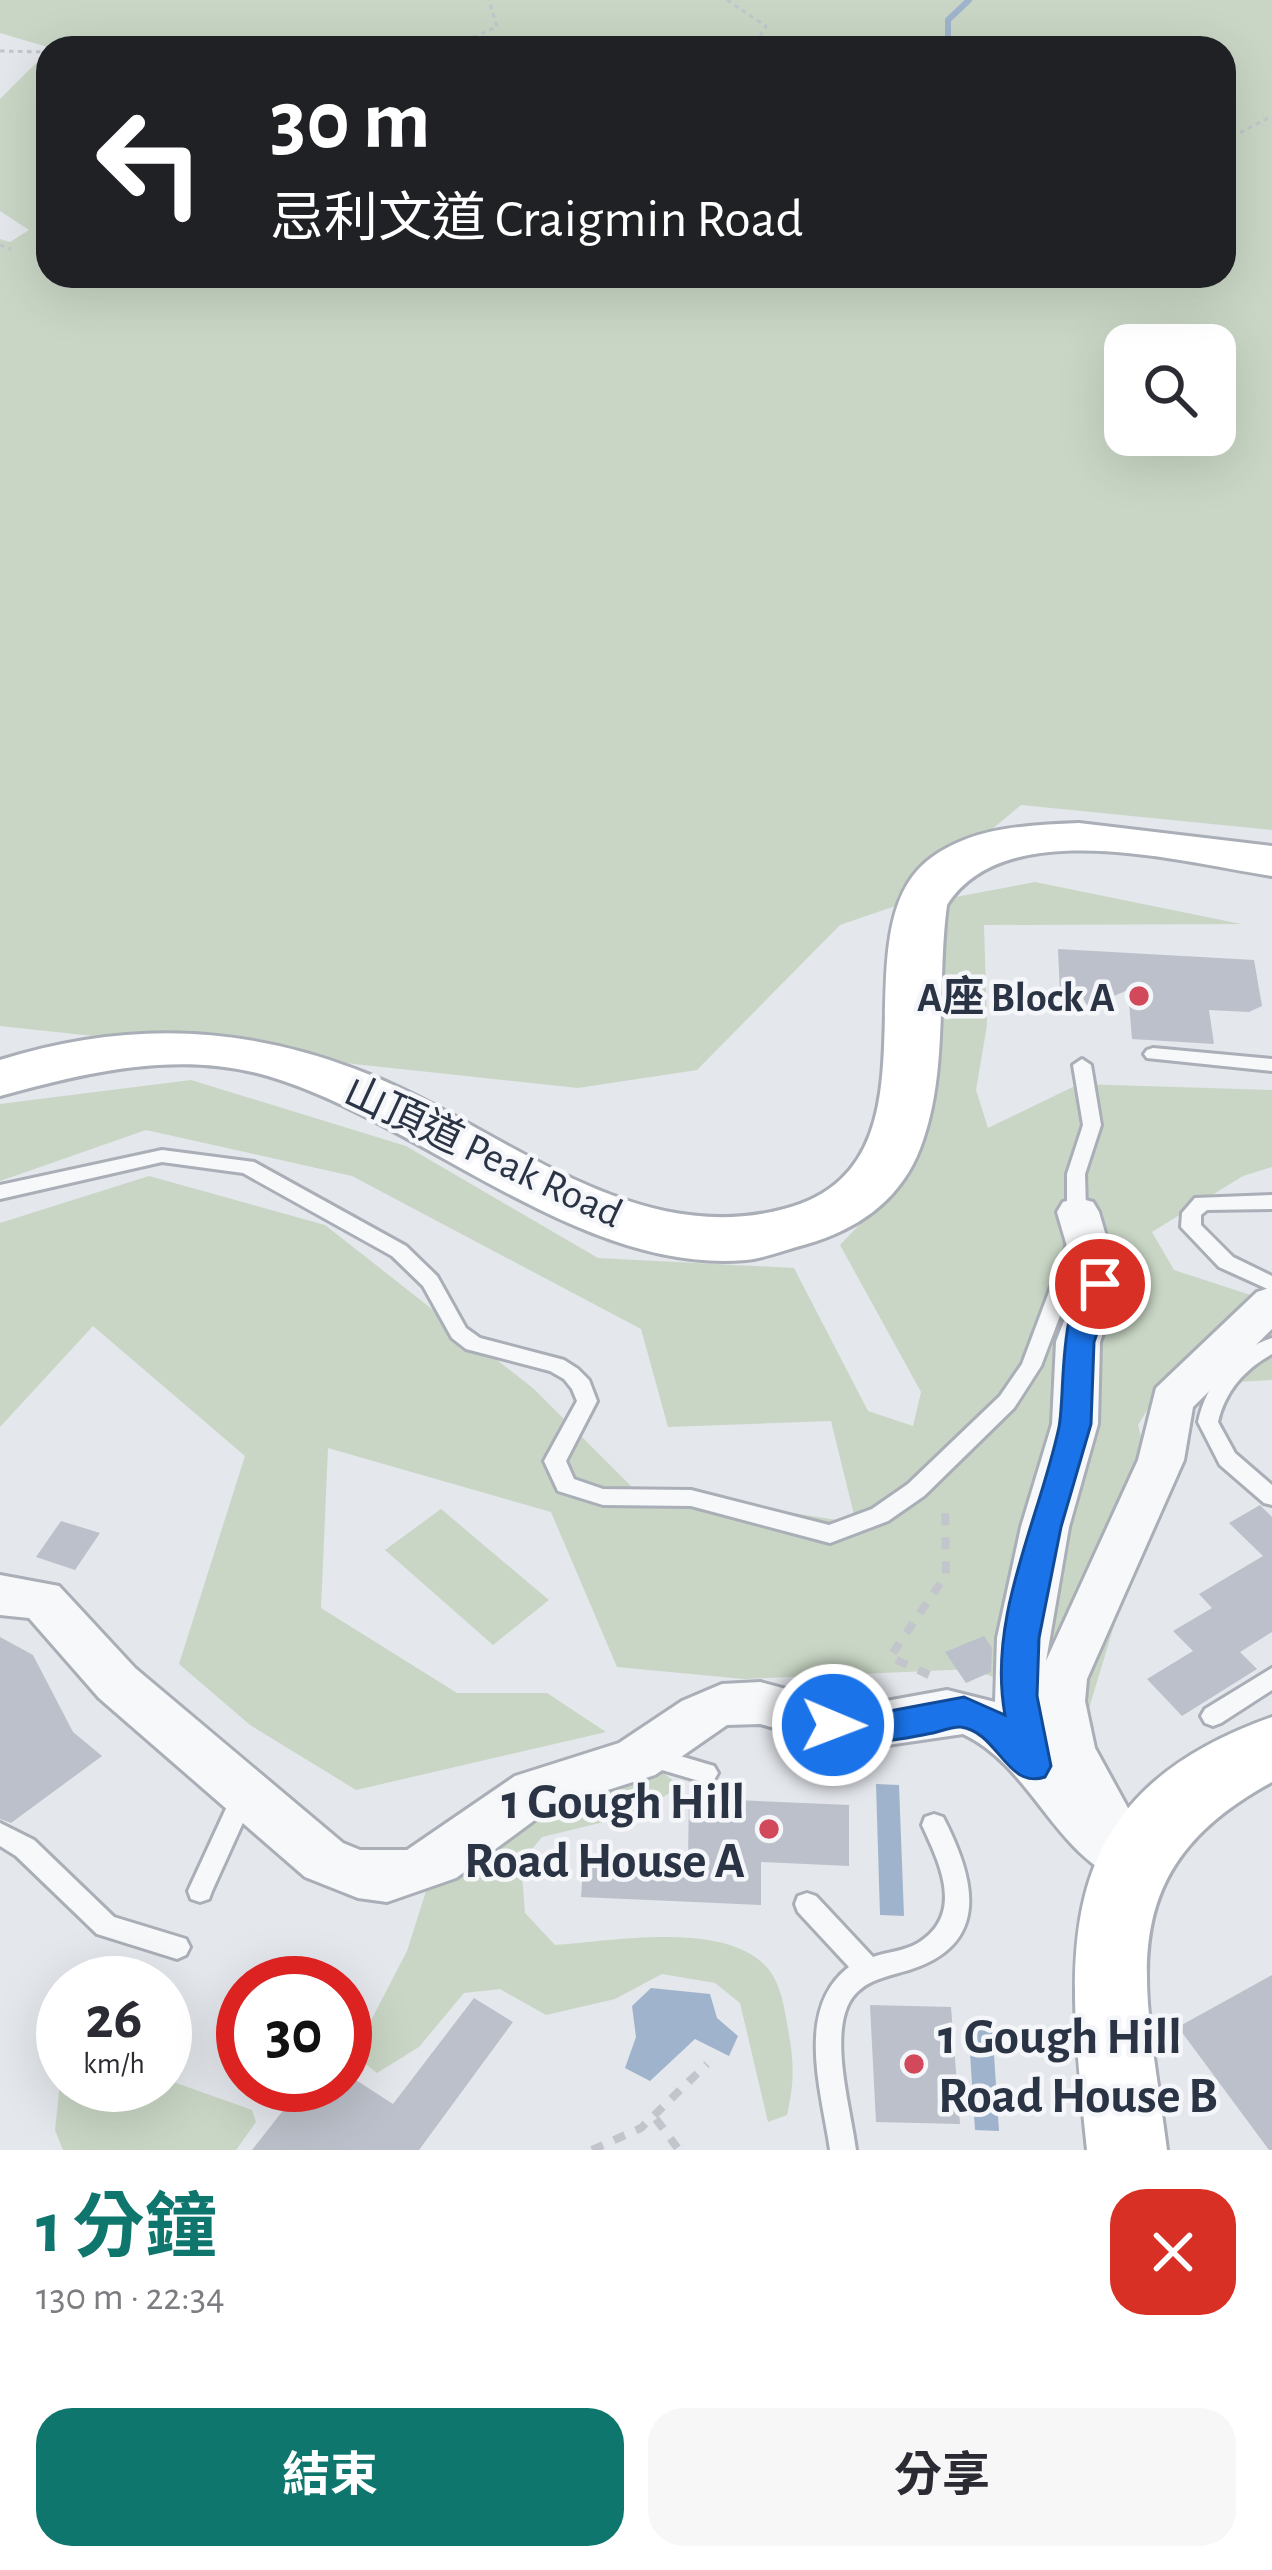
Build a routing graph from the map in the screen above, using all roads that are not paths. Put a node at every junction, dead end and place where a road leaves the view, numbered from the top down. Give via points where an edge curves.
1 (1272, 861) edge
2 (1153, 1054) dead end
3 (1082, 1065) dead end
4 (1272, 1065) edge
5 (0, 1078) edge
6 (0, 1192) edge
7 (1272, 1202) edge
8 (1078, 1212) junction
9 (1272, 1285) edge
10 (1272, 1303) edge
11 (1272, 1345) edge
12 (1272, 1496) edge
13 (0, 1594) edge
14 (1272, 1678) edge
15 (1243, 1732) edge
16 (645, 1755) junction
17 (1033, 1766) junction
18 (706, 1773) dead end
19 (244, 1792) junction
20 (934, 1825) dead end
21 (0, 1834) edge
22 (1130, 1862) junction
23 (200, 1891) dead end
24 (808, 1904) dead end
25 (177, 1947) dead end
26 (867, 1970) junction
27 (843, 2150) edge
28 (1127, 2150) edge

1 - 5 main road, 山頂道 Peak Road via 1052,837 997,844 953,863 922,905 889,1156 842,1206 806,1226 764,1235 686,1236 623,1220 332,1079 256,1056 117,1049
2 - 4 lane
3 - 8 lane via 1092,1125 1076,1174
6 - 8 lane via 163,1156 232,1163 280,1181 410,1260 473,1344 544,1361 580,1382 587,1401 555,1461 561,1480 583,1493 691,1498 830,1534 880,1515 944,1464 1025,1378 1075,1252
7 - 9 lane via 1202,1203 1191,1227 1226,1262
8 - 17 street via 1100,1284 1078,1342 1076,1424 1022,1638 1019,1696
10 - 22 street via 1172,1400 1161,1460 1060,1687 1067,1736
11 - 12 lane via 1216,1395 1208,1422 1227,1460
13 - 19 street via 42,1600 118,1683
14 - 15 lane
15 - 22 main road
16 - 17 street via 707,1711 751,1702 864,1729 964,1712 1000,1730
16 - 18 lane
16 - 19 street via 543,1787 435,1865 388,1878 324,1860
17 - 22 street via 1084,1832
19 - 23 lane
20 - 26 lane via 959,1871 958,1915 930,1949
21 - 25 lane via 106,1926
22 - 28 main road via 1114,1898 1110,1946
24 - 26 lane
26 - 27 lane via 842,1990 829,2021

